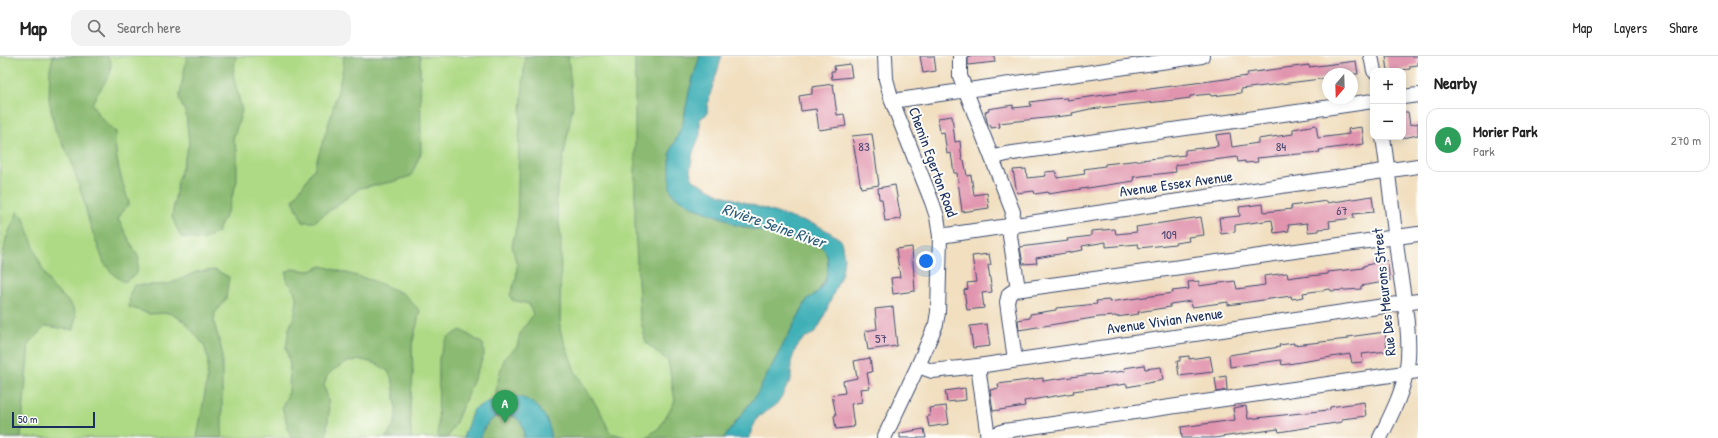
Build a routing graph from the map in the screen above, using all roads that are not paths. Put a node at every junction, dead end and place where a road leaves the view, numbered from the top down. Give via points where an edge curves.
1 (886, 56) edge
2 (960, 56) edge
3 (1202, 56) edge
4 (1371, 56) edge
5 (1373, 68) edge
6 (966, 90) junction
7 (1418, 95) edge
8 (1406, 97) edge
9 (892, 101) junction
10 (1370, 101) edge
11 (1383, 140) edge
12 (992, 158) junction
13 (1418, 166) edge
14 (1388, 170) junction
15 (1012, 225) junction
16 (1418, 234) edge
17 (940, 236) junction
18 (1395, 238) junction
19 (1018, 289) junction
20 (1411, 302) edge
21 (1015, 360) junction
22 (918, 366) junction
23 (978, 366) junction
24 (1412, 372) edge
25 (884, 438) edge
26 (987, 438) edge
27 (1380, 438) edge

1 - 9 street, Chemin Egerton Road via 886,79
2 - 6 street via 960,76
3 - 6 street
4 - 5 street
6 - 9 street
6 - 12 street
7 - 8 street
9 - 17 street, Chemin Egerton Road via 937,217
10 - 12 street
11 - 14 street, Rue Des Meurons Street
12 - 15 street via 1013,212
13 - 14 street, Avenue Essex Avenue
14 - 15 street, Avenue Essex Avenue
14 - 18 street, Rue Des Meurons Street
15 - 17 street, Avenue Essex Avenue
15 - 19 street via 1010,236
16 - 18 street
17 - 22 street, Chemin Egerton Road via 936,324
18 - 19 street
18 - 20 street, Rue Des Meurons Street
19 - 21 street via 1009,294 1007,302
20 - 21 street, Avenue Vivian Avenue
20 - 24 street, Rue Des Meurons Street via 1408,349
21 - 23 street, Avenue Vivian Avenue
22 - 23 street, Avenue Vivian Avenue via 932,371
22 - 25 street, Chemin Egerton Road
23 - 26 street
24 - 26 street via 1004,431
24 - 27 street, Rue Des Meurons Street

